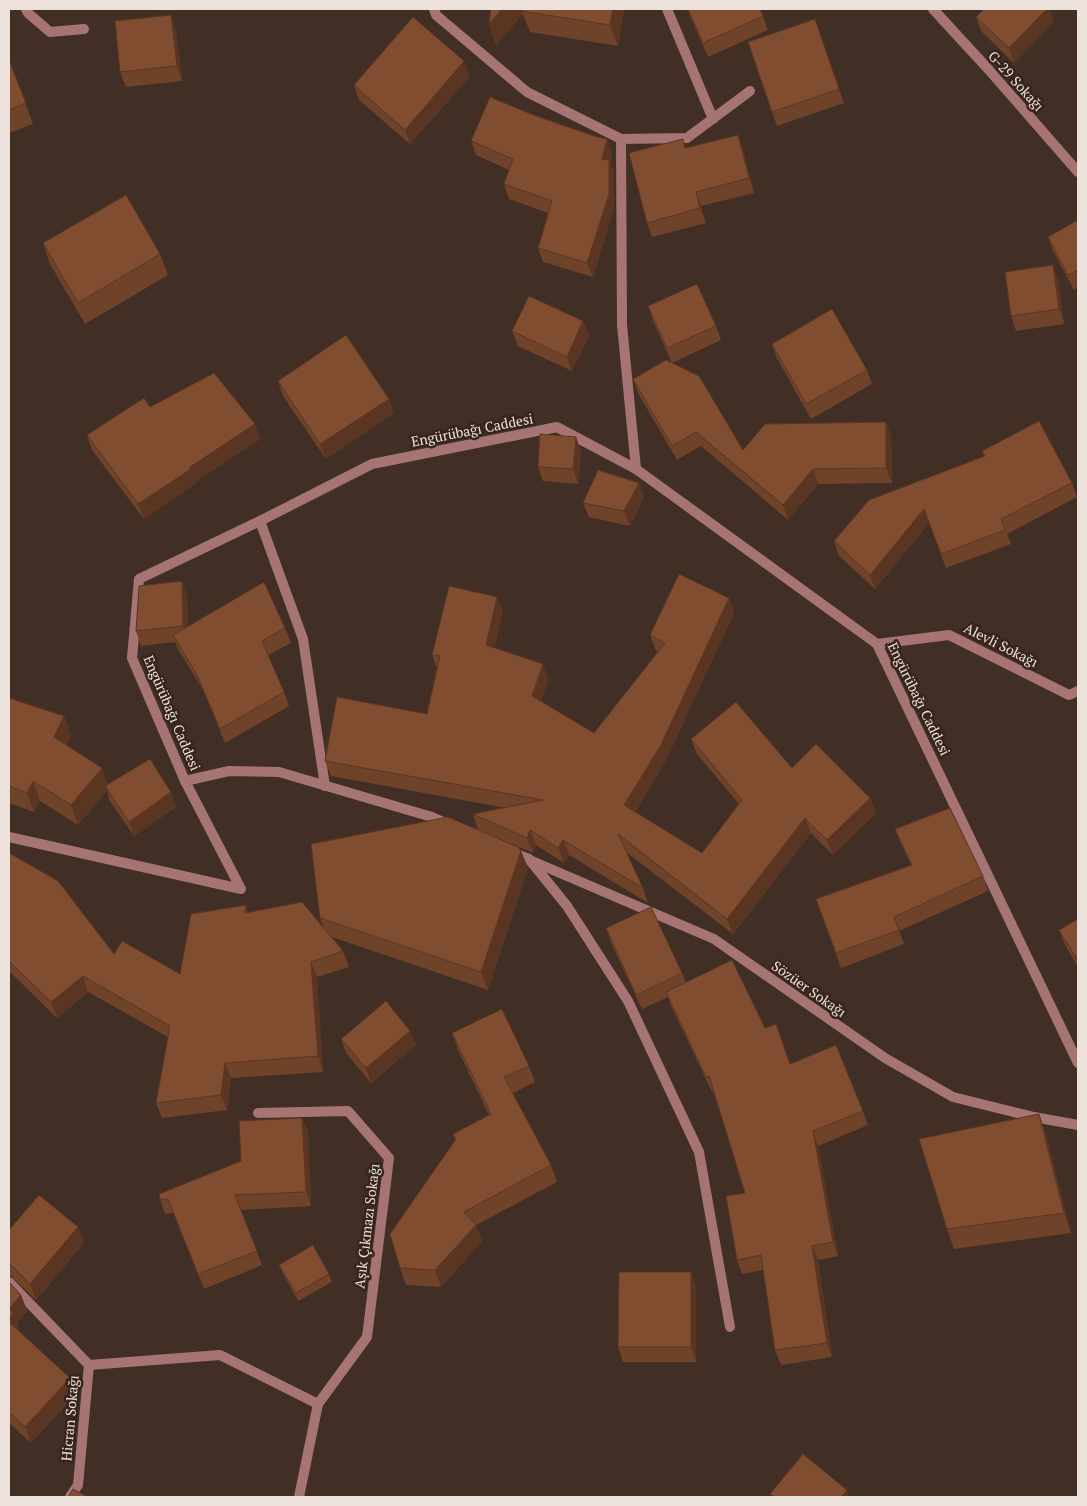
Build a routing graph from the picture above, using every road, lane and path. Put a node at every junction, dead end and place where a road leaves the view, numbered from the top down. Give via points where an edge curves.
1 (26, 9) edge
2 (434, 9) edge
3 (667, 9) edge
4 (932, 9) edge
5 (84, 29) dead end
6 (750, 91) dead end
7 (713, 119) junction
8 (621, 138) junction
9 (1078, 172) edge
10 (636, 469) junction
11 (260, 521) junction
12 (878, 644) junction
13 (1078, 691) edge
14 (185, 781) junction
15 (325, 786) junction
16 (459, 828) edge
17 (9, 837) edge
18 (502, 848) edge
19 (529, 860) junction
20 (1078, 1063) edge
21 (258, 1113) dead end
22 (1078, 1125) edge
23 (9, 1282) edge
24 (730, 1327) dead end
25 (89, 1365) junction
26 (318, 1404) junction
27 (70, 1497) edge
28 (300, 1497) edge

1 - 5 street via 50,32
2 - 8 street via 436,15 527,92
3 - 7 street
4 - 9 street, G-29 Sokağı
6 - 7 street
7 - 8 street via 687,138
8 - 10 street via 622,325
10 - 11 street, Engürübağı Caddesi via 557,426 372,464
10 - 12 street, Engürübağı Caddesi
11 - 14 street, Engürübağı Caddesi via 139,579 132,658
11 - 15 street via 303,639
12 - 13 street, Alevli Sokağı via 949,635 1069,695
12 - 20 street, Engürübağı Caddesi
14 - 15 street via 229,770 279,772
14 - 17 street, Engürübağı Caddesi via 241,889
15 - 16 street
18 - 19 street, Sözüer Sokağı
19 - 22 street, Sözüer Sokağı via 714,939 885,1058 953,1097
19 - 24 street via 566,906 628,1001 699,1152
21 - 26 street, Aşık Çıkmazı Sokağı via 348,1111 389,1158 367,1337
23 - 25 street, Hicran Sokağı
25 - 26 street via 220,1355
25 - 27 street, Hicran Sokağı via 78,1485
26 - 28 street

